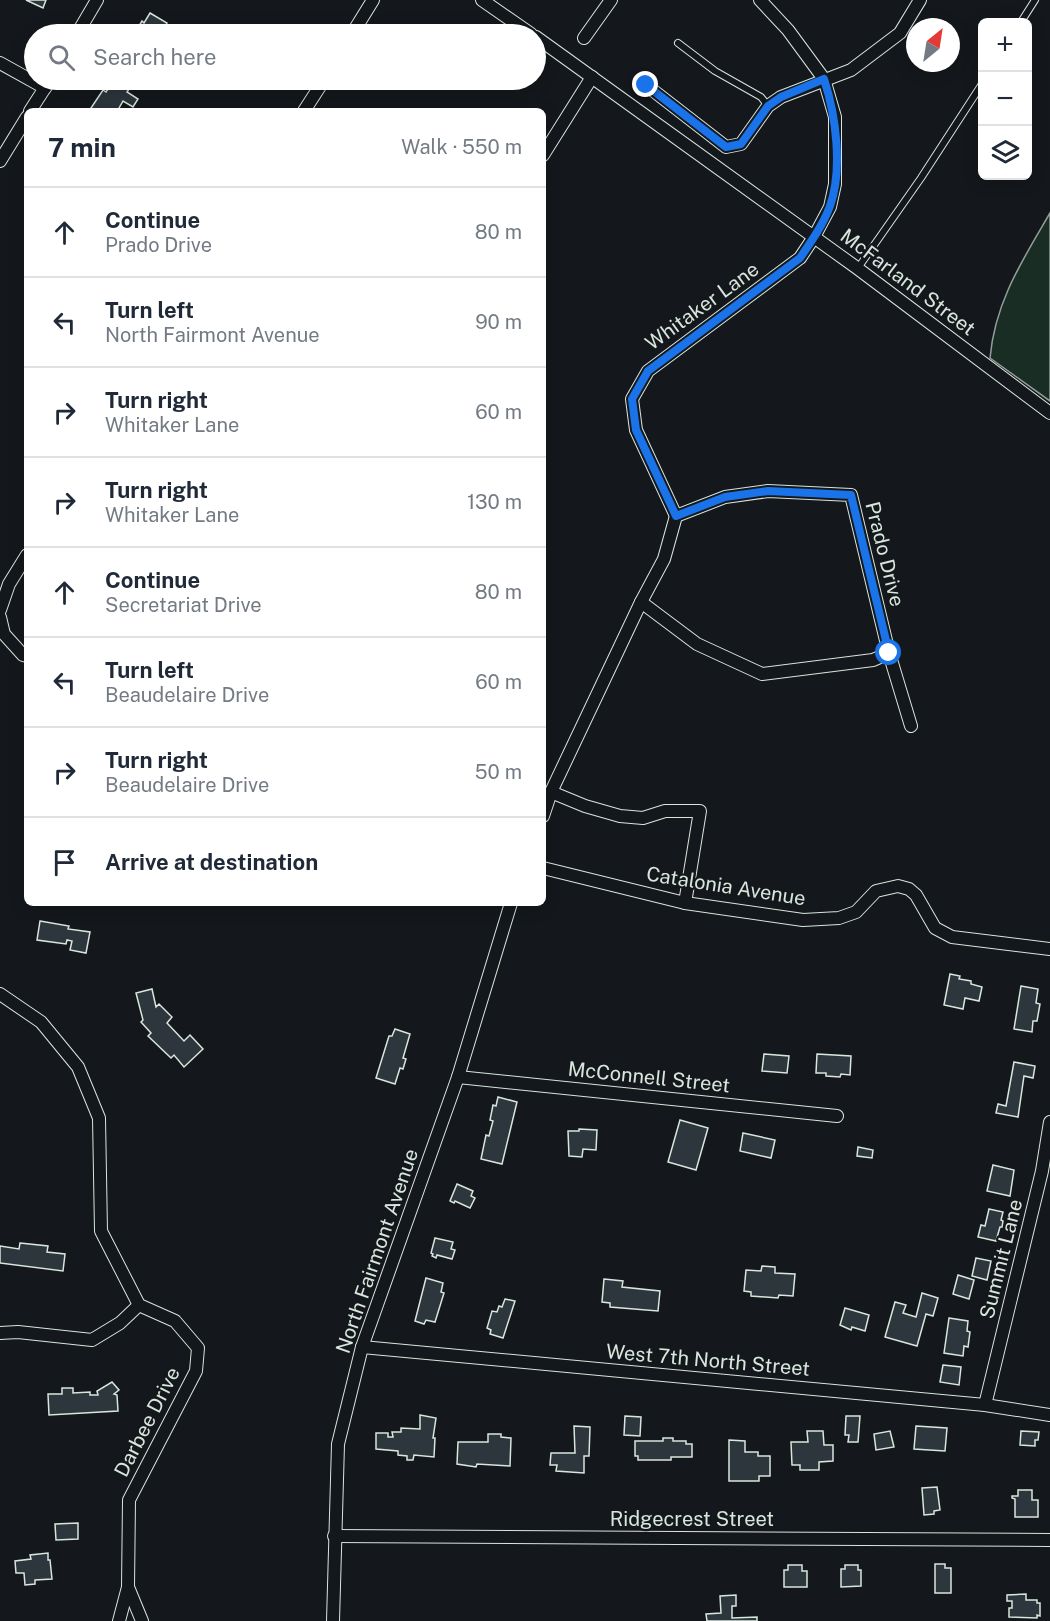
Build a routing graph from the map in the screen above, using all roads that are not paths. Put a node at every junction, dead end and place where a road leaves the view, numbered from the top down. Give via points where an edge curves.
1 (98, 0) edge
2 (374, 0) edge
3 (482, 0) edge
4 (611, 0) edge
5 (760, 0) edge
6 (920, 0) edge
7 (1035, 0) edge
8 (1024, 18) edge
9 (83, 24) edge
10 (358, 24) edge
11 (517, 24) edge
12 (584, 38) dead end
13 (678, 43) dead end
14 (546, 44) edge
15 (0, 63) edge
16 (24, 74) edge
17 (592, 76) junction
18 (824, 79) junction
19 (646, 85) dead end
20 (43, 90) edge
21 (318, 90) edge
22 (978, 90) edge
23 (768, 106) junction
24 (32, 108) edge
25 (306, 108) edge
26 (24, 122) edge
27 (546, 150) edge
28 (0, 161) edge
29 (814, 237) junction
30 (857, 268) junction
31 (1050, 413) edge
32 (676, 516) junction
33 (24, 560) edge
34 (641, 602) junction
35 (0, 610) edge
36 (0, 617) edge
37 (889, 653) junction
38 (24, 655) edge
39 (911, 726) dead end
40 (552, 792) junction
41 (546, 808) edge
42 (546, 869) edge
43 (685, 903) junction
44 (510, 906) edge
45 (1050, 949) edge
46 (0, 994) edge
47 (458, 1077) junction
48 (837, 1116) dead end
49 (1050, 1122) edge
50 (1046, 1171) edge
51 (139, 1305) junction
52 (0, 1333) edge
53 (362, 1347) junction
54 (985, 1405) junction
55 (1050, 1415) edge
56 (334, 1536) junction
57 (1050, 1540) edge
58 (128, 1587) junction
59 (119, 1621) edge
60 (142, 1621) edge
61 (333, 1621) edge

1 - 9 street
2 - 10 street
3 - 11 street
4 - 12 street
5 - 18 street
6 - 18 street via 900,33 851,70
7 - 8 lane
13 - 23 lane via 754,92
14 - 17 street, McFarland Street
15 - 16 street
17 - 27 street
17 - 29 street, McFarland Street
18 - 23 street
18 - 29 street, Whitaker Lane via 835,117 836,184 830,207
19 - 23 street via 726,147 741,144
20 - 24 street
21 - 25 street
22 - 30 lane
26 - 28 street
29 - 30 street, McFarland Street
29 - 32 street, Whitaker Lane via 800,258 648,371 632,399 636,430
30 - 31 street, McFarland Street
32 - 34 street via 664,559
32 - 37 street, Prado Drive via 725,497 768,491 851,495
33 - 35 street via 9,584
34 - 37 street via 697,644 762,674 873,660
34 - 40 street
36 - 38 street via 4,634
37 - 39 street, Prado Drive
40 - 41 street
40 - 43 street via 620,816 643,818 665,811 700,811
42 - 43 street, Catalonia Avenue
43 - 45 street, Catalonia Avenue via 803,920 839,918 856,912 876,891 898,886 916,895 935,928 952,937
44 - 47 street, North Fairmont Avenue
46 - 51 street via 41,1022 78,1067 99,1118 101,1231
47 - 48 street, McConnell Street
47 - 53 street, North Fairmont Avenue
49 - 50 street, Summit Lane
50 - 54 street, Summit Lane
51 - 52 street via 120,1323 92,1340
51 - 58 street, Darbee Drive via 175,1321 198,1348 196,1371 129,1500
53 - 54 street, West 7th North Street
53 - 56 street, North Fairmont Avenue via 338,1444
54 - 55 street, West 7th North Street
56 - 57 street, Ridgecrest Street
56 - 61 street, North Fairmont Avenue
58 - 59 street, Darbee Drive
58 - 60 street, Darbee Drive

